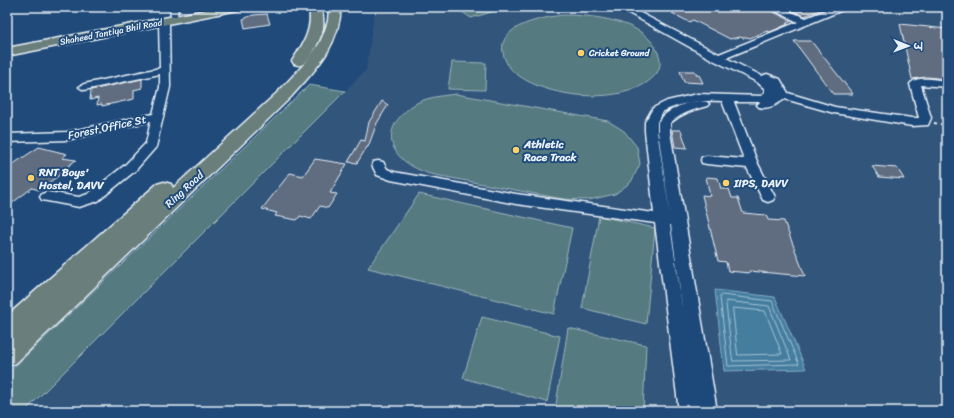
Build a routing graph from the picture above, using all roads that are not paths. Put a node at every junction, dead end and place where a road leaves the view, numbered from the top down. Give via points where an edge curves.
1 (220, 7) edge
2 (238, 7) edge
3 (311, 7) edge
4 (315, 7) edge
5 (335, 7) edge
6 (622, 7) edge
7 (634, 7) edge
8 (772, 7) edge
9 (842, 7) edge
10 (171, 15) edge
11 (804, 21) junction
12 (7, 48) edge
13 (7, 52) edge
14 (306, 53) junction
15 (720, 56) junction
16 (164, 70) junction
17 (947, 84) edge
18 (84, 87) dead end
19 (778, 93) junction
20 (729, 101) junction
21 (160, 116) junction
22 (7, 138) edge
23 (707, 160) dead end
24 (752, 164) junction
25 (378, 165) dead end
26 (47, 197) dead end
27 (768, 197) dead end
28 (662, 219) junction
29 (678, 221) junction
30 (7, 330) edge
31 (7, 355) edge
32 (697, 410) edge

1 - 10 main road, Shaheed Tantiya Bhil Road
2 - 10 main road, Shaheed Tantiya Bhil Road
3 - 14 highway via 314,11 314,25
4 - 14 highway, Ring Road via 318,16 317,31
5 - 31 highway, Ring Road via 332,34 316,62
6 - 15 street
7 - 15 street
8 - 11 street
9 - 11 street
10 - 12 main road, Shaheed Tantiya Bhil Road
10 - 13 main road, Shaheed Tantiya Bhil Road
10 - 16 street
11 - 15 street
14 - 30 highway, Ring Road via 285,79
15 - 19 street via 776,81
16 - 18 street
16 - 21 street via 165,87
17 - 19 street via 915,84 926,118 924,122 834,110
19 - 20 street via 769,104 755,106
20 - 24 street
20 - 28 street via 697,96 681,99 657,110 651,122 651,131
20 - 29 street via 687,106 664,122
21 - 22 street, Forest Office St via 67,136
21 - 26 street via 152,144 130,168 93,198 79,202
23 - 24 street
24 - 27 street
25 - 28 street via 382,172 399,178 516,200
28 - 29 street
28 - 32 street
29 - 32 street

